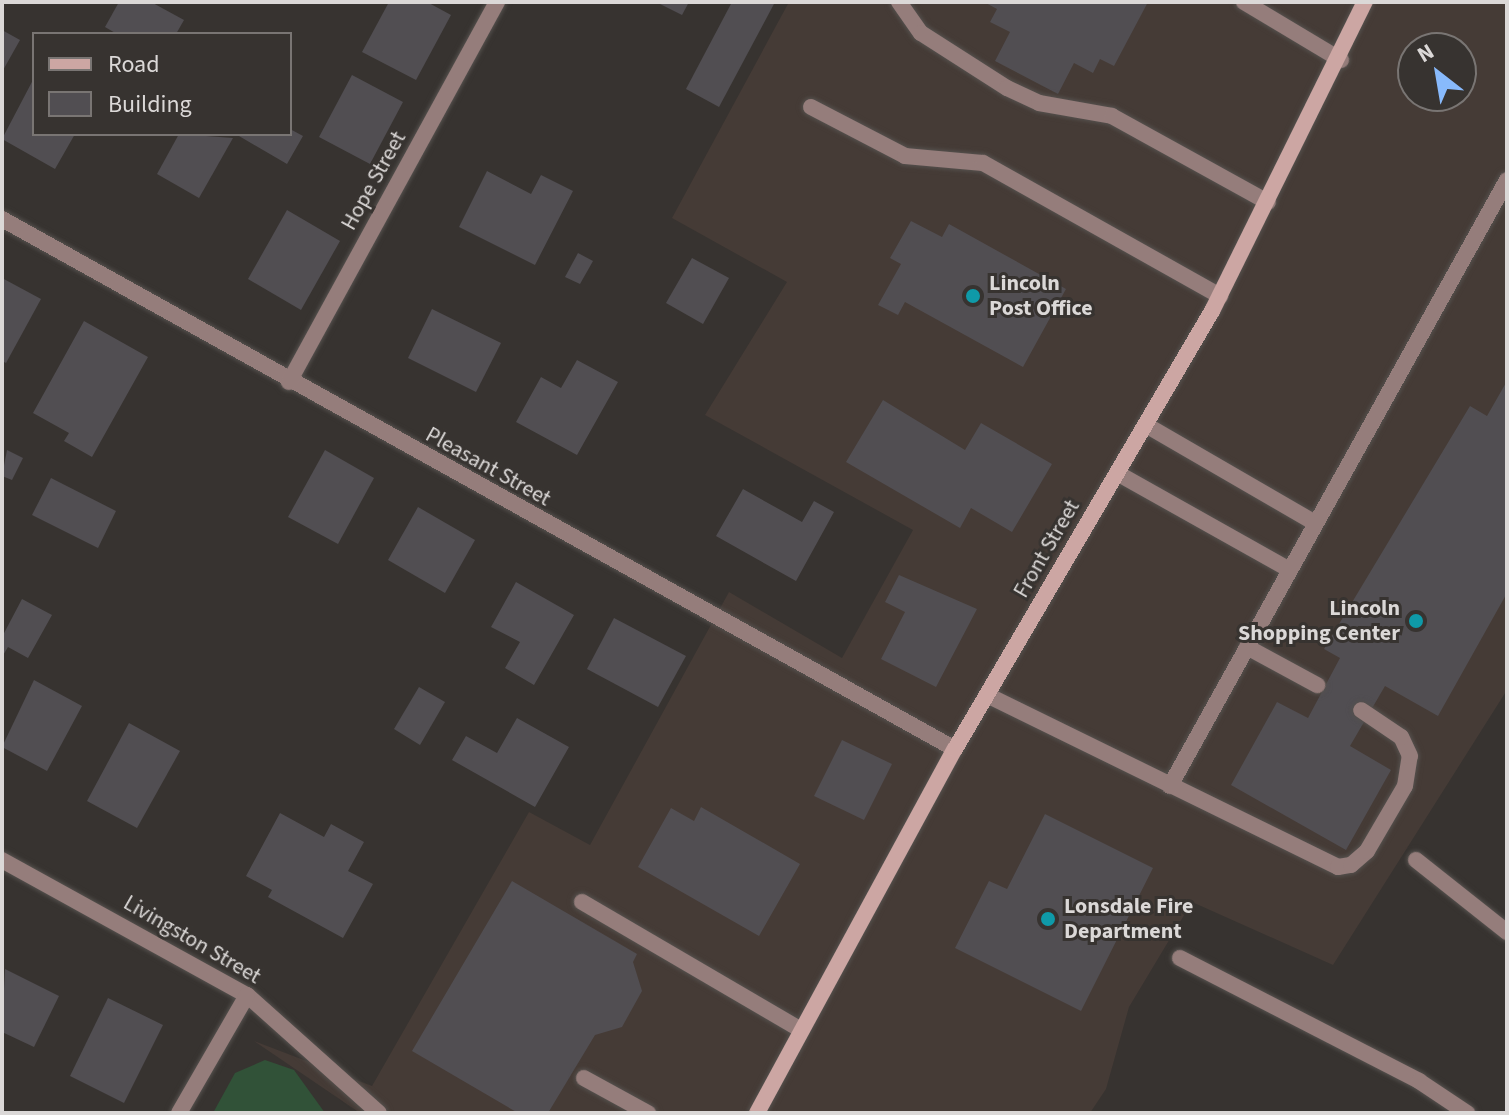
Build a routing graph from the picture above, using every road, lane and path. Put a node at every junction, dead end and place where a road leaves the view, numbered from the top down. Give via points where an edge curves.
1 (497, 2) edge
2 (899, 2) edge
3 (1244, 2) edge
4 (1364, 2) edge
5 (1341, 60) junction
6 (811, 107) dead end
7 (1507, 180) edge
8 (1268, 202) junction
9 (2, 219) edge
10 (1220, 296) junction
11 (289, 382) junction
12 (1146, 425) junction
13 (1117, 473) junction
14 (1315, 523) junction
15 (1290, 570) junction
16 (1247, 647) junction
17 (1317, 685) dead end
18 (987, 695) junction
19 (1361, 710) dead end
20 (955, 749) junction
21 (1170, 786) junction
22 (2, 860) edge
23 (1416, 860) dead end
24 (582, 902) dead end
25 (1507, 932) edge
26 (1180, 958) dead end
27 (247, 995) junction
28 (801, 1030) junction
29 (584, 1078) dead end
30 (179, 1113) edge
31 (379, 1113) edge
32 (648, 1113) edge
33 (757, 1113) edge
34 (1467, 1113) edge

1 - 11 street, Hope Street
2 - 8 street via 921,33 1007,88 1039,103 1112,116
3 - 5 street
4 - 5 main road, Front Street
5 - 8 main road, Front Street
6 - 10 street via 905,156 983,163
7 - 14 street
8 - 10 main road, Front Street
9 - 11 street, Pleasant Street
10 - 12 main road, Front Street
11 - 20 street, Pleasant Street
12 - 13 main road, Front Street
12 - 14 street
13 - 15 street
13 - 18 main road, Front Street
14 - 15 street
15 - 16 street
16 - 17 street
16 - 21 street
18 - 20 main road, Front Street
18 - 21 street
19 - 21 street via 1401,737 1410,756 1405,786 1367,851 1351,865 1322,861
20 - 28 main road, Front Street
22 - 27 street, Livingston Street
23 - 25 street
24 - 28 street
26 - 34 street via 1419,1081
27 - 30 street
27 - 31 street, Livingston Street
28 - 33 main road, Front Street
29 - 32 street

